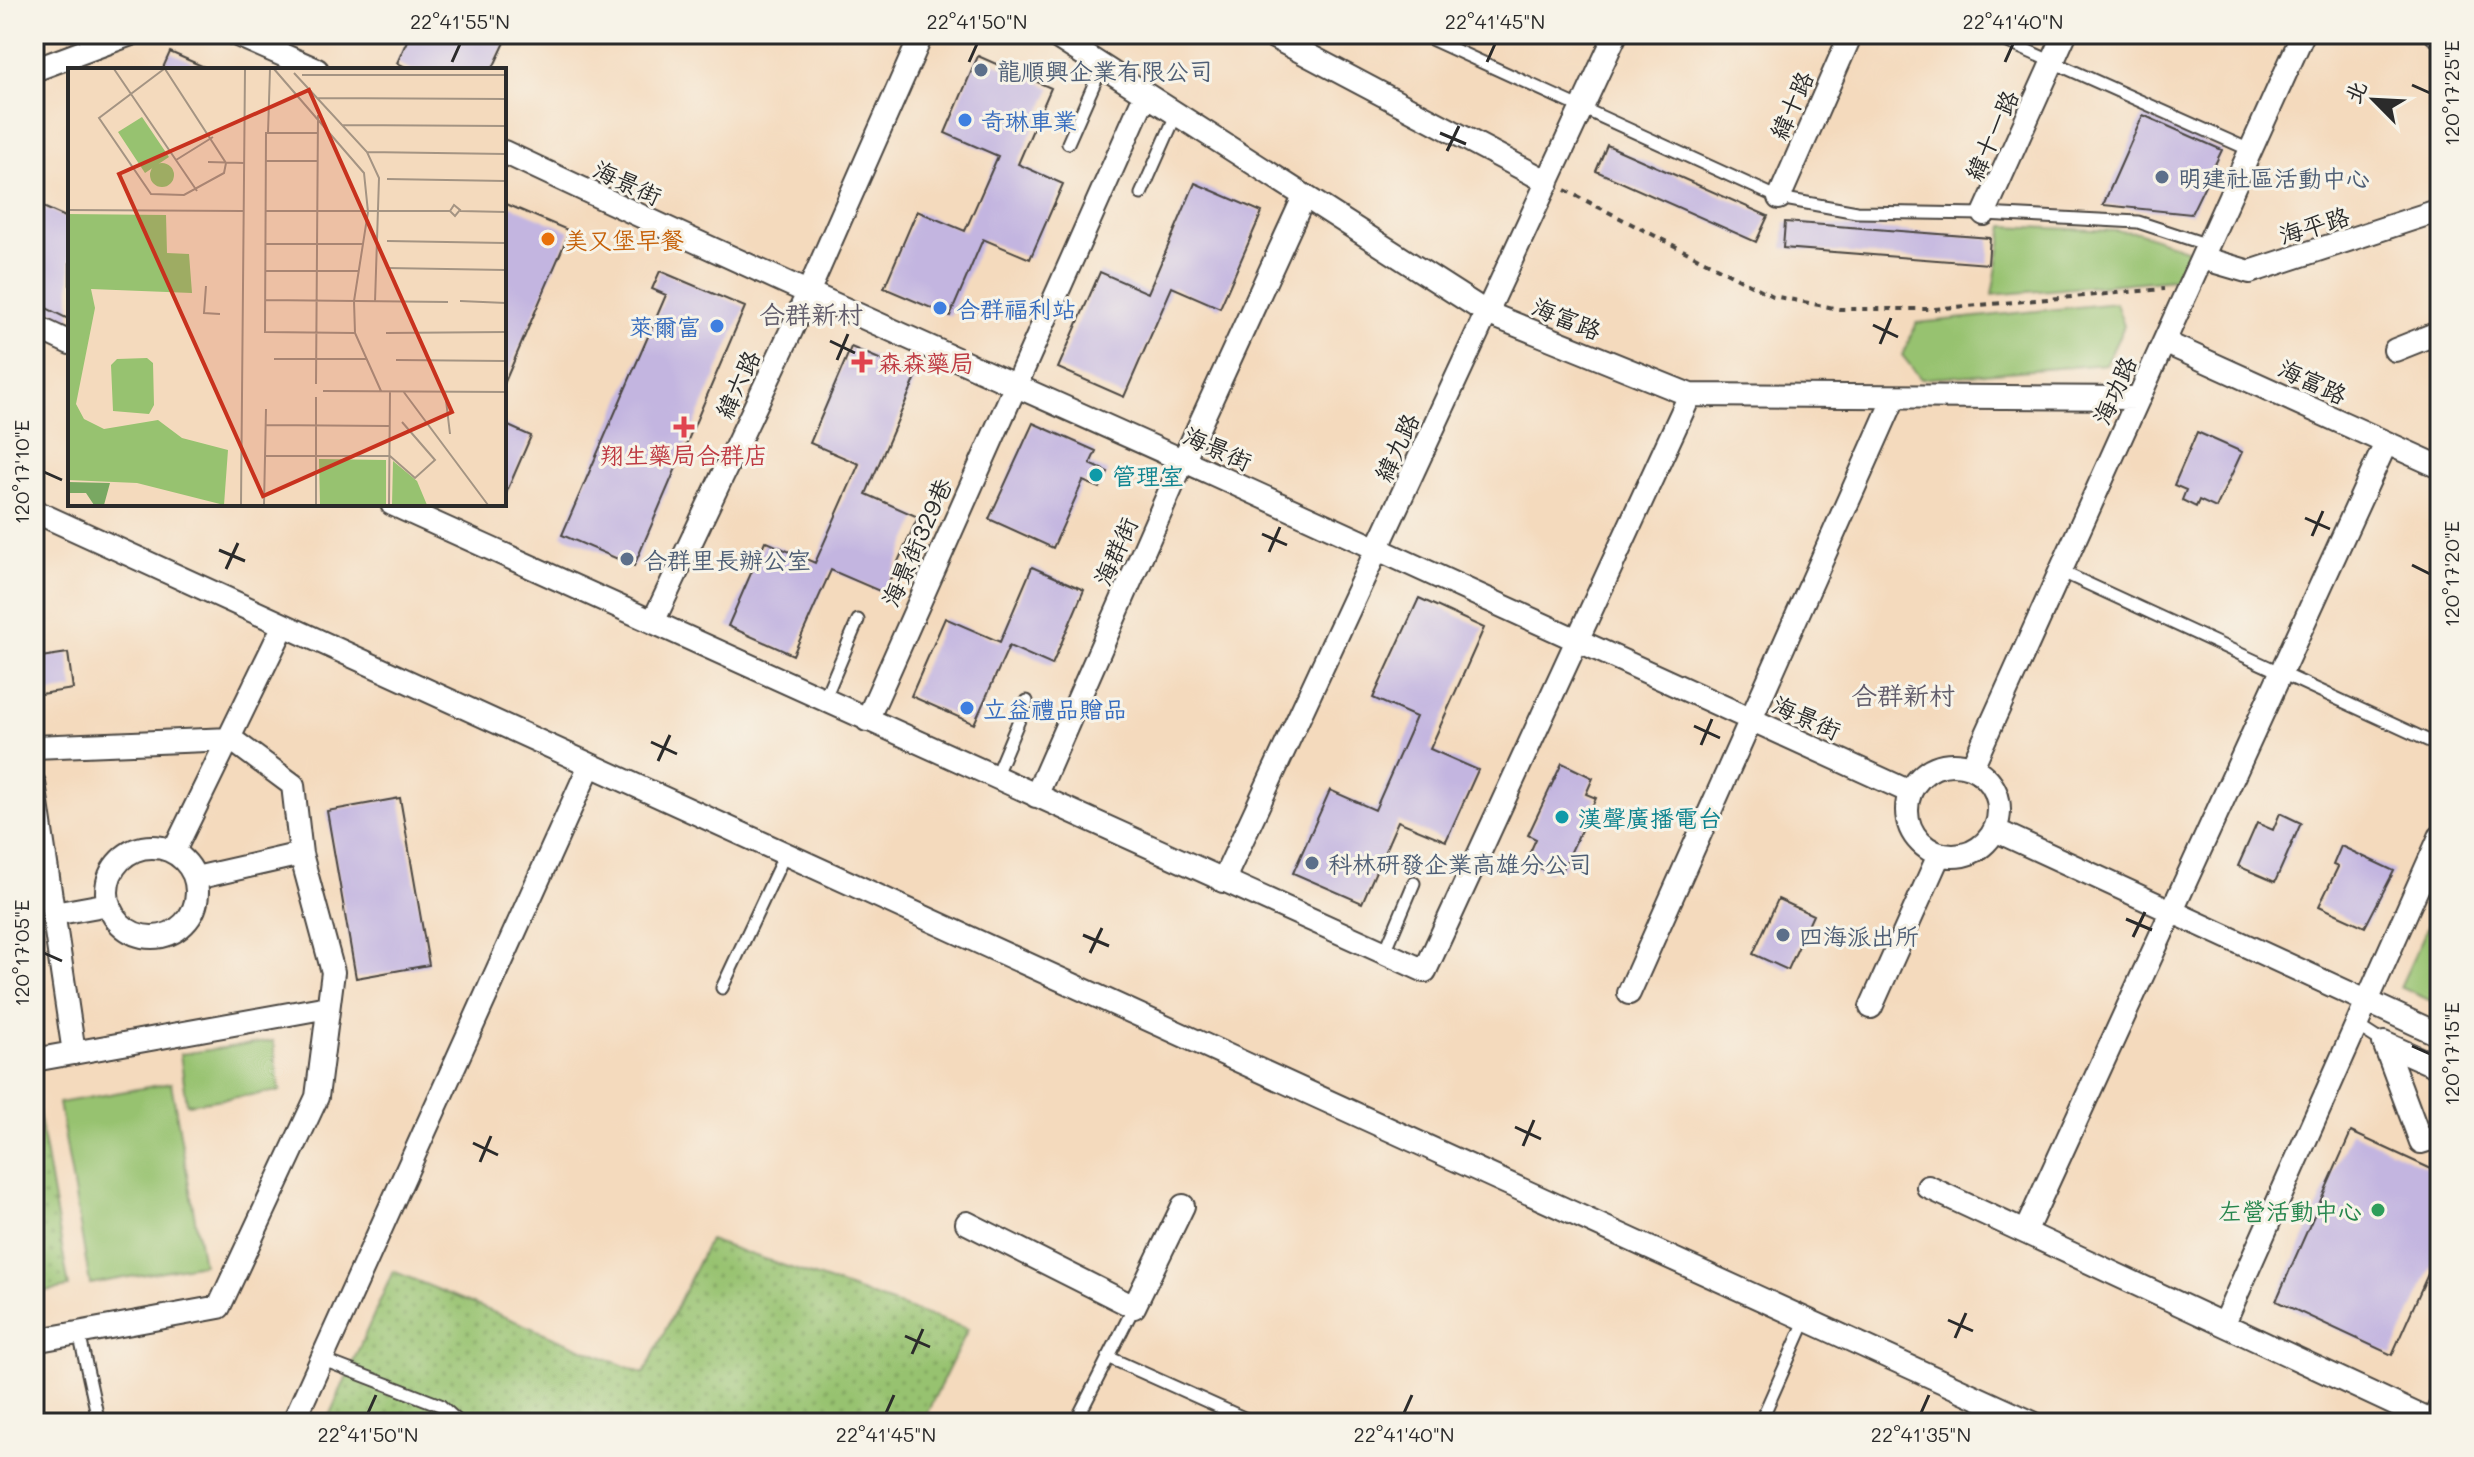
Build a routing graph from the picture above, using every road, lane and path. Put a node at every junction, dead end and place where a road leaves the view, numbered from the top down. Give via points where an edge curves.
1 (131, 34) edge
2 (235, 34) edge
3 (922, 34) edge
4 (1052, 34) edge
5 (1268, 34) edge
6 (1420, 34) edge
7 (1616, 34) edge
8 (1851, 34) edge
9 (1990, 34) edge
10 (2065, 34) edge
11 (2303, 34) edge
12 (2053, 61) junction
13 (1102, 66) junction
14 (307, 68) edge
15 (34, 70) edge
16 (1145, 95) junction
17 (1582, 108) junction
18 (1176, 115) junction
19 (1068, 143) dead end
20 (2250, 150) junction
21 (506, 153) edge
22 (1548, 182) junction
23 (1141, 194) dead end
24 (1304, 197) junction
25 (1779, 198) junction
26 (2440, 210) edge
27 (1984, 214) junction
28 (2205, 252) junction
29 (2189, 287) junction
30 (807, 293) junction
31 (1487, 313) junction
32 (34, 326) edge
33 (2440, 332) edge
34 (68, 342) edge
35 (2164, 342) junction
36 (2395, 350) dead end
37 (1013, 385) junction
38 (1690, 395) junction
39 (1894, 398) junction
40 (2139, 398) junction
41 (2386, 443) junction
42 (1183, 461) junction
43 (2440, 467) edge
44 (396, 506) edge
45 (34, 511) edge
46 (1378, 549) junction
47 (2060, 571) junction
48 (858, 620) dead end
49 (653, 622) junction
50 (283, 627) junction
51 (1577, 644) junction
52 (2281, 673) junction
53 (824, 700) junction
54 (1027, 701) dead end
55 (867, 720) junction
56 (1749, 720) junction
57 (231, 739) junction
58 (2440, 746) edge
59 (34, 747) edge
60 (590, 765) junction
61 (1972, 767) junction
62 (995, 778) junction
63 (34, 783) edge
64 (1910, 792) junction
65 (1036, 796) junction
66 (1995, 830) junction
67 (2440, 837) edge
68 (174, 851) junction
69 (301, 854) junction
70 (785, 854) junction
71 (1939, 855) junction
72 (196, 878) junction
73 (1223, 881) junction
74 (1414, 883) dead end
75 (109, 904) junction
76 (2171, 913) junction
77 (54, 914) junction
78 (1383, 954) junction
79 (722, 988) dead end
80 (1629, 993) dead end
81 (2366, 1003) junction
82 (328, 1007) junction
83 (1871, 1007) dead end
84 (2356, 1025) junction
85 (2440, 1035) edge
86 (2384, 1043) junction
87 (74, 1053) junction
88 (34, 1060) edge
89 (2440, 1068) edge
90 (2440, 1136) edge
91 (1928, 1187) dead end
92 (1183, 1206) dead end
93 (967, 1223) dead end
94 (2025, 1232) junction
95 (1134, 1307) junction
96 (1806, 1319) junction
97 (2224, 1323) junction
98 (79, 1333) junction
99 (34, 1341) edge
100 (1108, 1357) junction
101 (321, 1359) junction
102 (2440, 1393) edge
103 (2432, 1421) edge
104 (99, 1423) edge
105 (293, 1423) edge
106 (460, 1423) edge
107 (1075, 1423) edge
108 (1255, 1423) edge
109 (1760, 1423) edge
110 (2033, 1423) edge

1 - 15 street
2 - 14 street
3 - 30 street, 緯六路
4 - 13 street, 海富路
5 - 22 street
6 - 17 lane
7 - 17 street, 緯九路
8 - 25 street, 緯十路
9 - 12 lane
10 - 12 street, 緯十一路
11 - 20 street, 海功路
12 - 20 lane
12 - 27 street, 緯十一路
13 - 16 street, 海富路
13 - 19 lane
16 - 18 street, 海富路
16 - 37 street, 海景街329巷
17 - 22 street, 緯九路
17 - 25 lane
18 - 23 lane
18 - 24 street, 海富路
20 - 28 street, 海功路
21 - 30 street, 海景街
22 - 29 path via 1773,296 1839,309 1933,309
22 - 31 street, 緯九路
24 - 31 street, 海富路
24 - 42 street, 海群街
25 - 27 lane via 1857,212
26 - 28 street, 海平路 via 2250,272
27 - 28 lane via 2138,222
28 - 29 street, 海功路
29 - 35 street, 海功路
30 - 37 street, 海景街
30 - 49 street, 緯六路
31 - 38 street, 海富路
31 - 46 street, 緯九路
32 - 34 street
33 - 36 street
35 - 40 street, 海功路
35 - 41 street, 海富路
37 - 42 street, 海景街
37 - 55 street, 海景街329巷
38 - 39 street, 海富路
38 - 51 street
39 - 40 street, 海富路
39 - 56 street
40 - 47 street, 海功路
41 - 43 street, 海富路
41 - 52 street
42 - 46 street, 海景街
42 - 65 street, 海群街
44 - 49 street
45 - 50 street
46 - 51 street, 海景街
46 - 73 street, 緯九路
47 - 52 lane
47 - 61 street, 海功路
48 - 53 lane
49 - 53 street
50 - 57 street
50 - 60 street
51 - 56 street, 海景街
51 - 78 street via 1425,971
52 - 58 lane
52 - 76 street
53 - 55 street
54 - 62 lane
55 - 62 street
56 - 64 street, 海景街
56 - 80 street
57 - 59 street
57 - 68 street
57 - 69 street via 293,785
60 - 70 street
60 - 101 street
61 - 64 street via 1958,763 1929,770
61 - 66 street via 1984,775 1999,801
62 - 65 street
63 - 77 street
64 - 71 street via 1908,823 1925,848
65 - 73 street
66 - 71 street via 1977,850
66 - 76 street
67 - 81 street
68 - 72 street
68 - 75 street via 145,847 118,862 107,889
69 - 72 street
69 - 82 street via 333,972
70 - 79 lane
70 - 96 street
71 - 83 street
72 - 75 street via 195,906 188,919 165,935 137,935 125,928
73 - 78 street
74 - 78 lane
75 - 77 street
76 - 81 street
76 - 94 street
77 - 87 street
81 - 84 street
81 - 85 street
82 - 87 street
82 - 98 street via 317,1097 219,1307
84 - 86 lane
84 - 97 street
86 - 89 street
86 - 90 street via 2421,1142
87 - 88 street
91 - 94 street
92 - 95 street
93 - 95 street
94 - 97 street
95 - 100 lane
96 - 109 lane
96 - 110 street
97 - 103 street
98 - 99 street
98 - 104 lane
100 - 107 lane
100 - 108 lane
101 - 105 street
101 - 106 lane via 440,1405
102 - 103 lane

